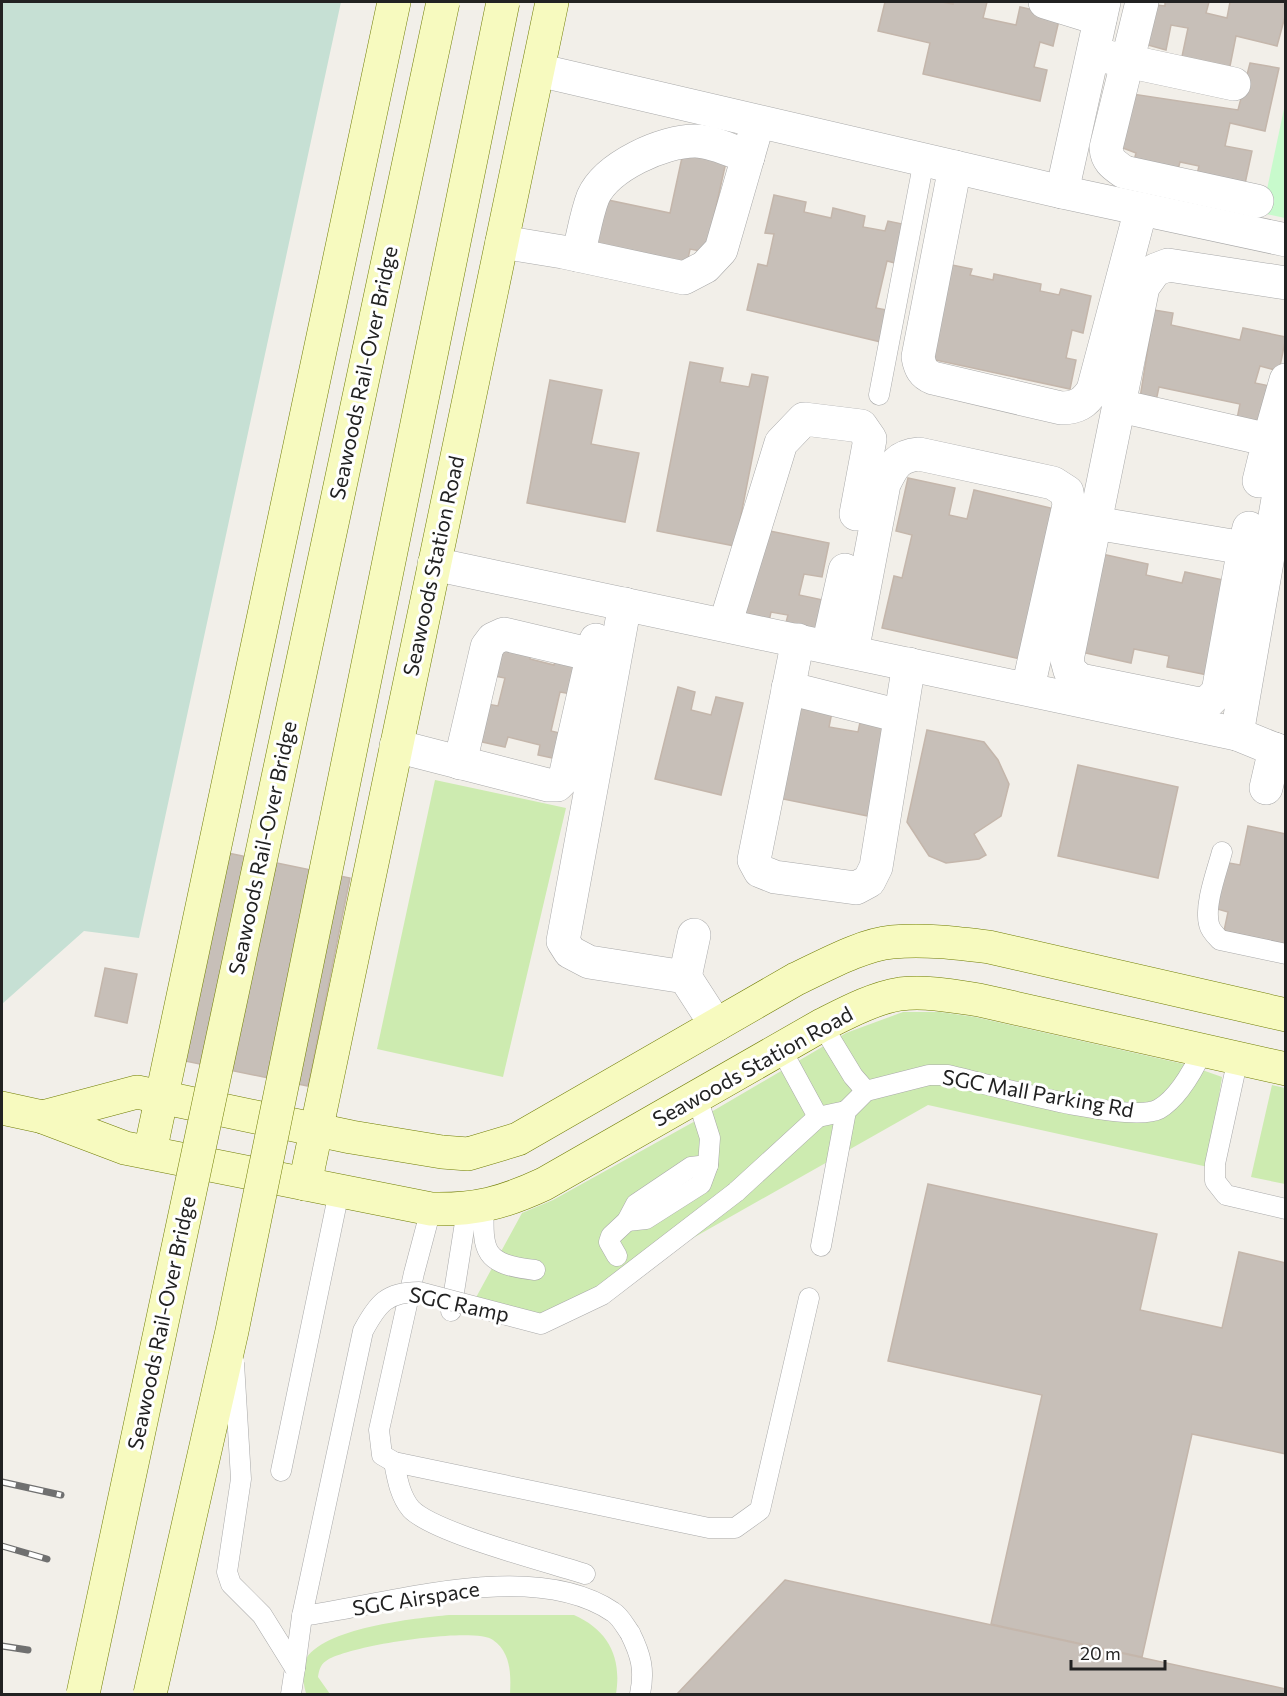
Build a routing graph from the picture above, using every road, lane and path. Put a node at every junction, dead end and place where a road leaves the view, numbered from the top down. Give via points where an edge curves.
1 (394, 2) edge
2 (443, 2) edge
3 (503, 2) edge
4 (552, 2) edge
5 (1045, 2) edge
6 (1142, 2) edge
7 (1102, 10) edge
8 (1092, 54) junction
9 (1128, 62) junction
10 (538, 70) junction
11 (1234, 84) dead end
12 (758, 122) junction
13 (748, 157) junction
14 (940, 164) junction
15 (1062, 192) junction
16 (1257, 201) dead end
17 (1142, 209) junction
18 (1286, 240) edge
19 (502, 242) junction
20 (578, 255) junction
21 (1286, 283) edge
22 (1286, 380) edge
23 (879, 394) dead end
24 (1120, 406) junction
25 (1277, 446) edge
26 (1265, 500) junction
27 (1095, 523) junction
28 (1244, 548) junction
29 (434, 564) junction
30 (1274, 587) edge
31 (615, 602) junction
32 (725, 625) junction
33 (826, 646) junction
34 (593, 655) junction
35 (909, 663) junction
36 (788, 688) junction
37 (1028, 688) junction
38 (900, 716) junction
39 (1237, 734) junction
40 (396, 746) junction
41 (1280, 752) edge
42 (460, 763) junction
43 (1267, 788) edge
44 (1222, 852) dead end
45 (694, 935) dead end
46 (1286, 954) edge
47 (685, 977) junction
48 (1286, 1015) edge
49 (716, 1025) junction
50 (822, 1025) junction
51 (781, 1049) junction
52 (1203, 1050) junction
53 (1235, 1066) junction
54 (1286, 1069) edge
55 (866, 1091) junction
56 (697, 1097) junction
57 (162, 1098) junction
58 (2, 1108) edge
59 (846, 1111) junction
60 (43, 1117) junction
61 (818, 1117) junction
62 (316, 1130) junction
63 (150, 1152) junction
64 (305, 1184) junction
65 (339, 1192) junction
66 (476, 1208) junction
67 (431, 1209) junction
68 (1286, 1209) edge
69 (821, 1246) dead end
70 (617, 1256) dead end
71 (535, 1269) dead end
72 (809, 1298) dead end
73 (451, 1311) dead end
74 (232, 1331) junction
75 (394, 1462) junction
76 (281, 1470) dead end
77 (585, 1574) dead end
78 (302, 1616) junction
79 (295, 1668) junction
80 (83, 1695) edge
81 (150, 1695) edge
82 (291, 1695) edge
83 (640, 1695) edge

1 - 57 main road
2 - 80 main road, Seawoods Rail-Over Bridge, bridge
3 - 74 main road, bridge
4 - 10 main road, Seawoods Station Road
5 - 7 street
6 - 9 street
7 - 8 street
8 - 9 street
8 - 15 street
9 - 11 street
9 - 16 street via 1106,148 1112,164 1124,172
10 - 12 street
10 - 19 main road, Seawoods Station Road
12 - 13 street
12 - 14 street
13 - 20 street via 697,141 669,144 626,163 602,183 594,197
13 - 20 street via 722,250 693,275 684,279
14 - 15 street
14 - 17 street via 920,365 933,378 1061,408 1086,402 1093,390
14 - 23 lane
15 - 17 street
17 - 18 street
19 - 20 street
19 - 29 main road, Seawoods Station Road
21 - 24 street via 1168,265 1155,270 1143,286
22 - 25 street
24 - 25 street
24 - 27 street
25 - 26 street
26 - 28 street
26 - 30 street
27 - 28 street
27 - 28 street via 1067,660 1070,671 1080,680 1199,704 1218,692
29 - 31 street
29 - 40 main road, Seawoods Station Road
30 - 39 street
31 - 32 street
31 - 34 street
31 - 47 street via 563,941 570,952 589,962
32 - 33 street
32 - 33 street via 781,442 804,419 861,426 870,439 869,452
33 - 35 street
33 - 36 street
33 - 37 street via 884,484 895,462 906,455 919,454 1053,483 1067,492 1069,505
34 - 42 street via 504,634 493,639 487,647
34 - 42 street via 565,777 557,785
35 - 37 street
35 - 38 street
36 - 38 street
36 - 38 street via 754,860 760,871 775,877 856,888 869,880 876,867
37 - 39 street
39 - 41 street
40 - 42 street
40 - 62 main road, Seawoods Station Road
41 - 43 street
44 - 46 lane via 1211,891 1208,924 1220,940
45 - 47 street
47 - 49 street
48 - 49 main road via 989,947 890,942 841,958 796,979
49 - 62 main road via 500,1146 468,1154
50 - 51 main road, Seawoods Station Road
50 - 52 main road, Seawoods Station Road via 899,994 940,994
50 - 55 lane
51 - 56 main road, Seawoods Station Road
51 - 61 lane
52 - 53 main road, Seawoods Station Road
52 - 55 lane, SGC Mall Parking Rd via 1169,1101 1146,1113 1116,1113 948,1075 929,1075
53 - 54 main road, Seawoods Station Road
53 - 68 lane via 1215,1180 1226,1195
55 - 59 lane
56 - 66 main road, Seawoods Station Road via 544,1184 517,1197
56 - 70 lane via 710,1138 708,1165 700,1184 646,1219 627,1221 609,1242
57 - 60 main road via 137,1092
57 - 62 main road
57 - 63 main road
58 - 60 main road, Seawoods Station Road
59 - 61 lane
59 - 69 lane
60 - 63 main road, Seawoods Station Road via 125,1148
61 - 78 lane, SGC Ramp, bridge via 736,1192 602,1295 542,1324 419,1292 398,1292 385,1299 363,1330
62 - 64 main road, Seawoods Station Road
63 - 64 main road, Seawoods Station Road
64 - 65 main road, Seawoods Station Road
65 - 67 main road, Seawoods Station Road
65 - 76 lane
66 - 67 main road, Seawoods Station Road
66 - 71 lane via 489,1255 501,1264
66 - 73 lane
67 - 75 lane via 378,1430 382,1455
72 - 75 lane via 760,1510 735,1528 709,1528
74 - 79 lane, bridge via 241,1479 226,1572 231,1584 262,1615
74 - 81 main road, bridge
75 - 77 lane via 399,1488 412,1509 441,1527
78 - 79 lane, SGC Ramp, bridge
78 - 83 lane, SGC Airspace, bridge via 474,1586 565,1592 615,1613 630,1633 641,1655 644,1673
79 - 82 lane, SGC Ramp

